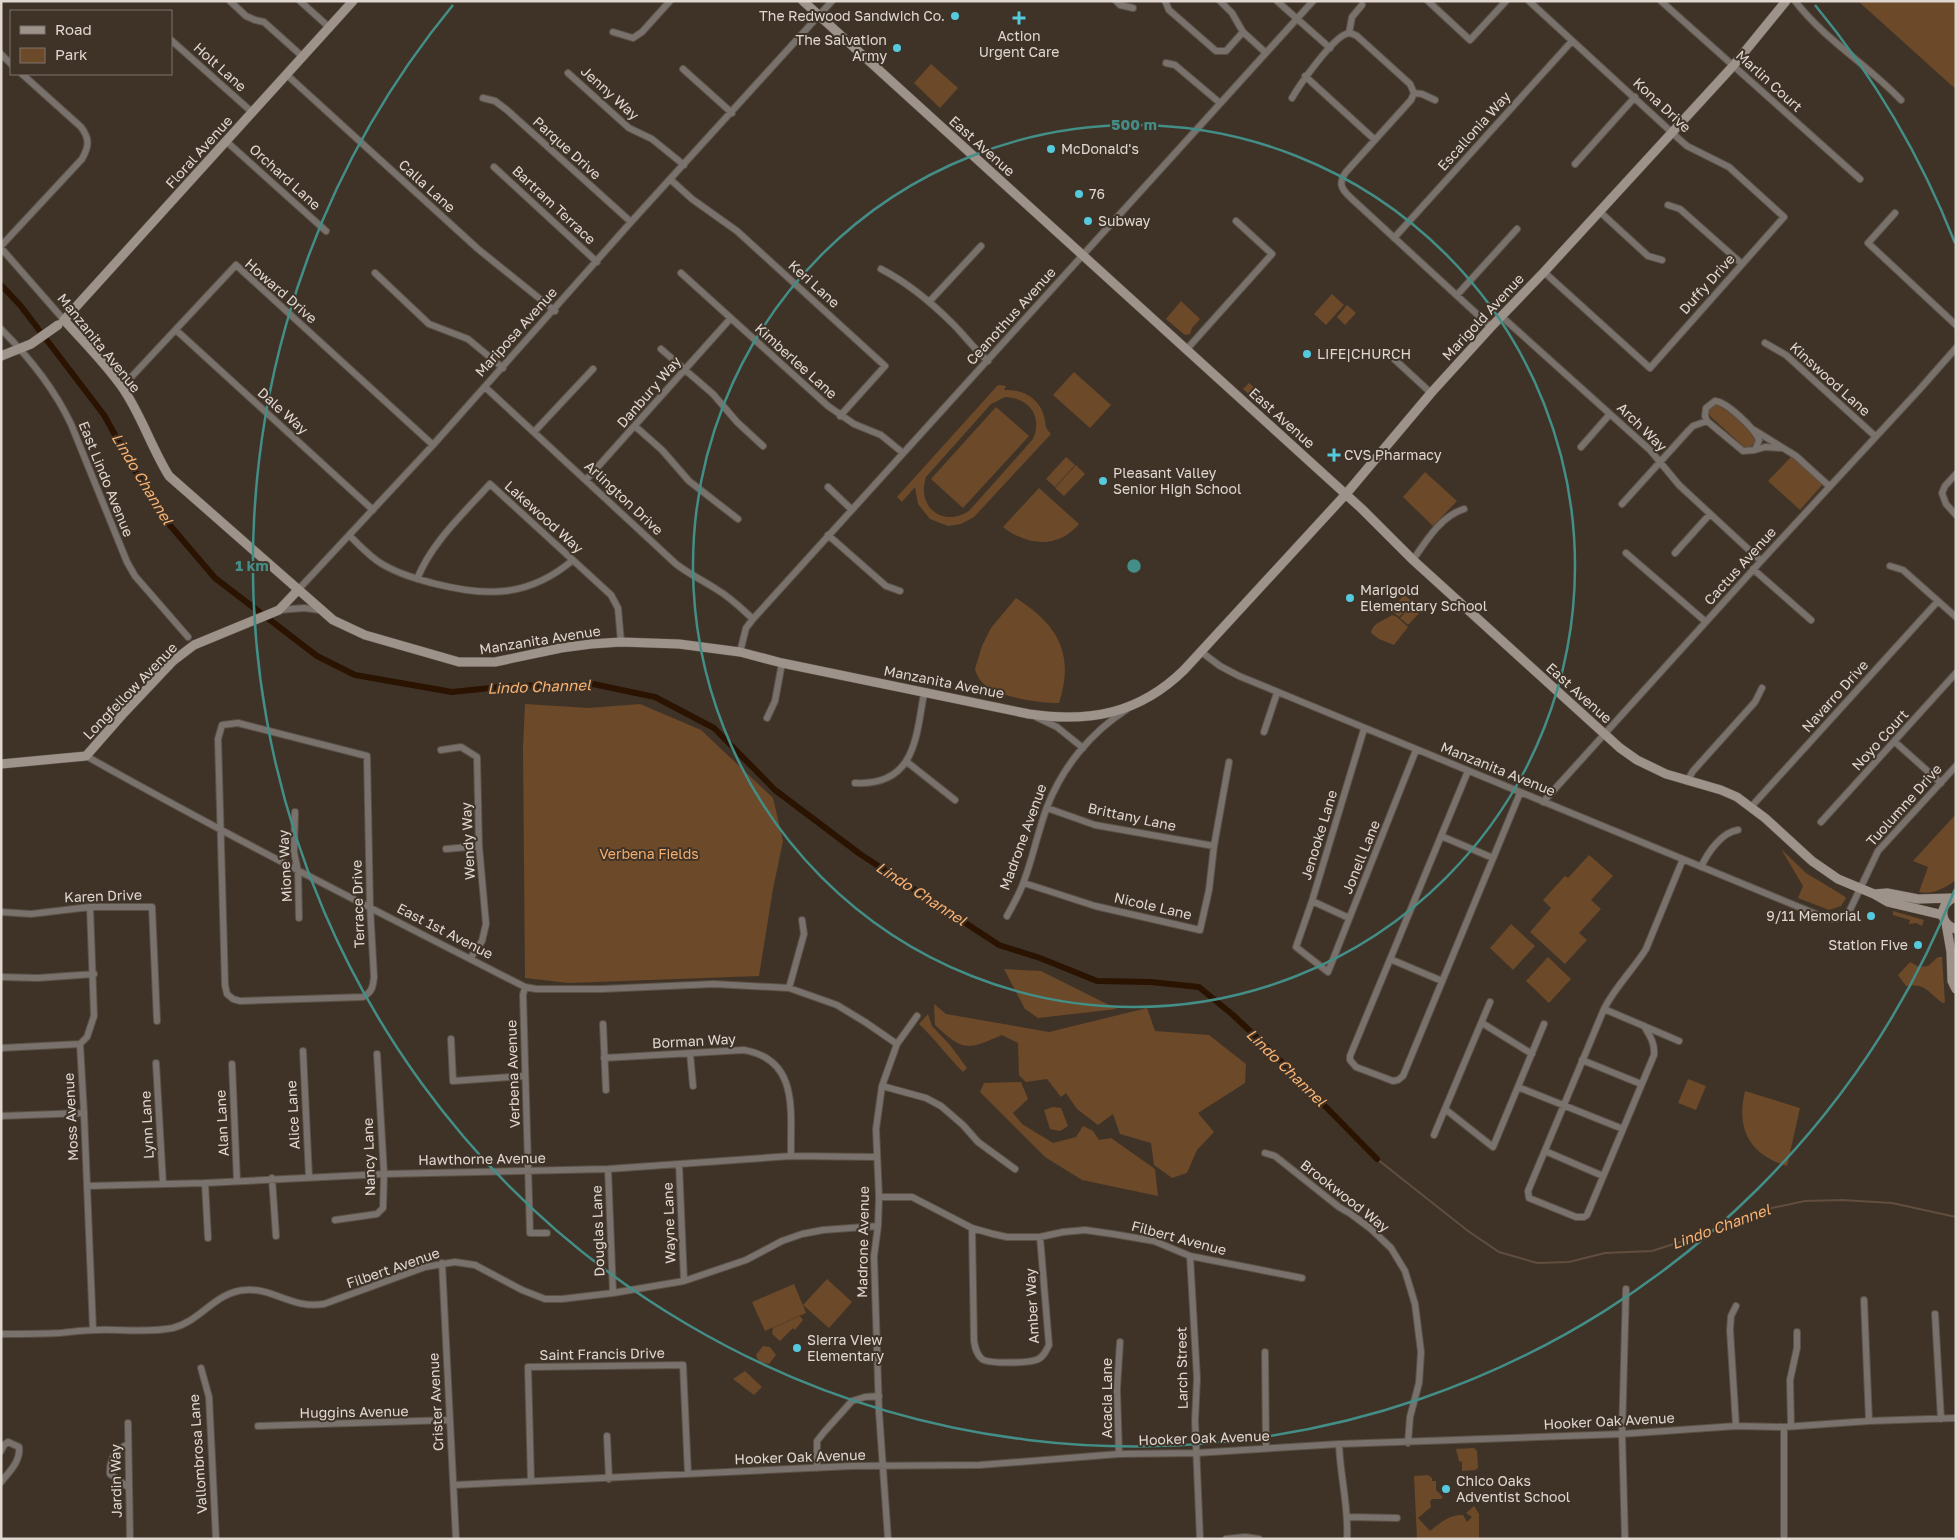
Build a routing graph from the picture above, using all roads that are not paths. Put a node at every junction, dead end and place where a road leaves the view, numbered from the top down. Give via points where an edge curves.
1 (230, 1) edge
2 (300, 1) edge
3 (353, 1) edge
4 (670, 1) edge
5 (802, 1) edge
6 (832, 1) edge
7 (1116, 1) edge
8 (1165, 1) edge
9 (1220, 1) edge
10 (1277, 1) edge
11 (1313, 1) edge
12 (1428, 1) edge
13 (1506, 1) edge
14 (1529, 1) edge
15 (1661, 1) edge
16 (1786, 1) edge
17 (1794, 1) edge
18 (1362, 6) dead end
19 (1133, 8) dead end
20 (819, 16) junction
21 (1297, 19) junction
22 (330, 28) junction
23 (612, 32) dead end
24 (1243, 32) junction
25 (1349, 33) junction
26 (172, 41) edge
27 (1572, 41) junction
28 (1330, 48) junction
29 (1266, 53) junction
30 (1, 54) edge
31 (303, 57) junction
32 (10, 63) edge
33 (1166, 63) dead end
34 (1733, 66) junction
35 (683, 69) dead end
36 (568, 73) dead end
37 (23, 75) edge
38 (287, 75) junction
39 (1306, 76) junction
40 (1414, 92) junction
41 (482, 98) dead end
42 (1292, 98) dead end
43 (1635, 98) junction
44 (1435, 100) dead end
45 (1901, 100) dead end
46 (1220, 103) junction
47 (252, 113) junction
48 (732, 113) junction
49 (1672, 133) junction
50 (1375, 140) junction
51 (227, 142) junction
52 (1575, 164) dead end
53 (684, 165) junction
54 (494, 167) dead end
55 (671, 180) junction
56 (1860, 180) dead end
57 (1668, 205) dead end
58 (1599, 211) junction
59 (1895, 213) dead end
60 (1784, 217) joint
61 (1236, 221) dead end
62 (631, 222) junction
63 (1517, 229) dead end
64 (326, 231) dead end
65 (1394, 238) junction
66 (981, 246) dead end
67 (1, 247) edge
68 (1082, 255) junction
69 (1662, 260) dead end
70 (597, 262) junction
71 (1742, 264) junction
72 (881, 269) dead end
73 (1544, 272) junction
74 (374, 273) dead end
75 (681, 274) dead end
76 (1457, 295) junction
77 (929, 302) junction
78 (554, 311) junction
79 (1501, 316) junction
80 (730, 319) junction
81 (61, 322) junction
82 (1956, 325) edge
83 (1491, 327) junction
84 (1, 329) edge
85 (176, 330) junction
86 (1765, 343) dead end
87 (1956, 348) edge
88 (20, 349) junction
89 (661, 349) dead end
90 (1187, 349) junction
91 (1, 356) edge
92 (1393, 358) dead end
93 (988, 361) junction
94 (502, 368) junction
95 (593, 369) dead end
96 (684, 369) junction
97 (122, 387) junction
98 (485, 388) junction
99 (1431, 393) junction
100 (1610, 414) junction
101 (840, 416) junction
102 (1707, 420) junction
103 (636, 427) junction
104 (1753, 430) junction
105 (534, 432) junction
106 (1876, 436) junction
107 (433, 445) junction
108 (763, 446) dead end
109 (1581, 447) dead end
110 (1755, 450) junction
111 (1788, 450) junction
112 (903, 453) junction
113 (1660, 462) junction
114 (1956, 474) edge
115 (586, 480) junction
116 (828, 486) dead end
117 (1829, 486) junction
118 (1346, 494) junction
119 (1622, 504) dead end
120 (1464, 509) dead end
121 (374, 510) junction
122 (852, 510) junction
123 (1710, 514) junction
124 (1956, 515) edge
125 (738, 519) dead end
126 (828, 535) junction
127 (350, 536) junction
128 (1626, 553) dead end
129 (1675, 553) dead end
130 (573, 560) junction
131 (1413, 560) junction
132 (1761, 561) junction
133 (1890, 566) dead end
134 (1753, 569) junction
135 (417, 579) junction
136 (297, 591) junction
137 (900, 591) dead end
138 (1938, 601) junction
139 (279, 610) junction
140 (320, 610) junction
141 (1956, 617) edge
142 (753, 619) junction
143 (1810, 620) dead end
144 (1706, 622) junction
145 (191, 641) junction
146 (621, 642) junction
147 (1200, 651) junction
148 (740, 652) junction
149 (782, 663) junction
150 (1956, 673) edge
151 (1762, 688) dead end
152 (924, 693) junction
153 (1278, 693) junction
154 (1133, 706) junction
155 (1029, 714) junction
156 (766, 718) dead end
157 (1364, 729) junction
158 (1264, 732) dead end
159 (1604, 735) junction
160 (1895, 742) junction
161 (1082, 748) junction
162 (441, 750) dead end
163 (1416, 750) junction
164 (86, 756) junction
165 (907, 762) junction
166 (1228, 762) dead end
167 (1, 764) edge
168 (1956, 766) edge
169 (1468, 771) junction
170 (1687, 781) junction
171 (855, 783) dead end
172 (1941, 783) junction
173 (1520, 793) junction
174 (955, 800) dead end
175 (1543, 802) junction
176 (1751, 807) junction
177 (1047, 808) junction
178 (295, 812) dead end
179 (1821, 822) dead end
180 (221, 829) junction
181 (1738, 830) dead end
182 (1441, 836) junction
183 (480, 846) junction
184 (1214, 846) junction
185 (446, 849) dead end
186 (1493, 858) junction
187 (1683, 860) junction
188 (1701, 867) junction
189 (298, 871) junction
190 (1024, 883) junction
191 (1860, 889) junction
192 (1874, 894) junction
193 (1955, 897) edge
194 (1312, 901) junction
195 (370, 906) junction
196 (90, 907) junction
197 (1, 912) edge
198 (1008, 916) dead end
199 (299, 918) dead end
200 (1349, 918) junction
201 (1944, 919) junction
202 (802, 920) dead end
203 (1956, 929) edge
204 (470, 959) junction
205 (1390, 959) junction
206 (1328, 972) joint
207 (94, 974) junction
208 (1, 977) edge
209 (1442, 981) junction
210 (524, 987) junction
211 (789, 988) junction
212 (1956, 989) edge
213 (1490, 1002) dead end
214 (1604, 1009) junction
215 (918, 1016) dead end
216 (157, 1021) dead end
217 (1482, 1023) junction
218 (603, 1024) dead end
219 (1544, 1024) dead end
220 (1644, 1026) junction
221 (451, 1039) dead end
222 (1679, 1041) dead end
223 (80, 1044) junction
224 (897, 1044) junction
225 (1, 1048) edge
226 (303, 1051) dead end
227 (690, 1053) junction
228 (377, 1054) dead end
229 (1532, 1054) junction
230 (604, 1058) junction
231 (1582, 1060) junction
232 (156, 1063) dead end
233 (232, 1064) dead end
234 (524, 1076) junction
235 (1641, 1084) junction
236 (693, 1086) dead end
237 (882, 1086) junction
238 (1518, 1087) junction
239 (606, 1090) dead end
240 (1563, 1106) junction
241 (1445, 1109) junction
242 (84, 1113) junction
243 (1, 1116) edge
244 (1623, 1129) junction
245 (1434, 1135) dead end
246 (1544, 1151) junction
247 (1265, 1153) dead end
248 (791, 1156) junction
249 (877, 1157) junction
250 (679, 1164) junction
251 (608, 1169) junction
252 (1015, 1169) dead end
253 (529, 1170) junction
254 (384, 1174) junction
255 (1603, 1176) junction
256 (309, 1177) junction
257 (272, 1178) junction
258 (237, 1182) junction
259 (205, 1183) junction
260 (163, 1184) junction
261 (87, 1186) junction
262 (879, 1197) junction
263 (336, 1220) dead end
264 (878, 1226) junction
265 (972, 1228) junction
266 (547, 1232) dead end
267 (276, 1236) dead end
268 (1040, 1237) junction
269 (208, 1238) dead end
270 (1190, 1256) junction
271 (442, 1263) junction
272 (1302, 1278) dead end
273 (684, 1281) junction
274 (1626, 1289) dead end
275 (614, 1293) junction
276 (1864, 1300) dead end
277 (1736, 1306) dead end
278 (1935, 1314) dead end
279 (94, 1330) junction
280 (1797, 1332) dead end
281 (1, 1334) edge
282 (1120, 1342) dead end
283 (1265, 1352) dead end
284 (201, 1368) dead end
285 (879, 1396) junction
286 (1956, 1418) edge
287 (1941, 1419) junction
288 (450, 1420) junction
289 (1869, 1421) junction
290 (128, 1422) dead end
291 (258, 1426) dead end
292 (1736, 1426) junction
293 (1788, 1426) junction
294 (1622, 1434) junction
295 (607, 1436) dead end
296 (1408, 1443) junction
297 (128, 1444) junction
298 (1338, 1444) junction
299 (1266, 1448) junction
300 (1, 1451) edge
301 (1196, 1453) junction
302 (1120, 1454) junction
303 (884, 1467) junction
304 (817, 1468) junction
305 (688, 1474) junction
306 (609, 1479) junction
307 (530, 1481) junction
308 (1, 1482) edge
309 (454, 1485) junction
310 (128, 1487) junction
311 (1348, 1518) junction
312 (1397, 1518) dead end
313 (1784, 1537) dead end
314 (130, 1539) edge
315 (216, 1539) edge
316 (456, 1539) edge
317 (888, 1539) edge
318 (1200, 1539) edge
319 (1226, 1539) edge
320 (1259, 1539) edge
321 (1347, 1539) edge
322 (1625, 1539) edge

1 - 31 street via 246,16 264,22
2 - 22 street
3 - 22 street, Floral Avenue
4 - 23 street via 634,38
5 - 20 street, East Avenue
6 - 20 street, Mariposa Avenue
7 - 19 street
8 - 24 street via 1169,10 1216,50 1226,51
9 - 24 street
10 - 21 street
11 - 21 street, Ceanothus Avenue
12 - 13 street via 1470,40
14 - 27 street, Kona Drive
15 - 34 street, Marlin Court
16 - 34 street, Marigold Avenue
17 - 45 street
18 - 25 street via 1352,17
20 - 48 street, Mariposa Avenue
20 - 68 street, East Avenue
21 - 28 street
21 - 29 street, Ceanothus Avenue
22 - 31 street, Floral Avenue
24 - 29 street
25 - 28 street
25 - 40 street via 1357,36 1410,84
26 - 47 street, Holt Lane
27 - 43 street, Kona Drive
27 - 65 street, Escallonia Way
28 - 39 street
29 - 46 street, Ceanothus Avenue
30 - 32 street
31 - 38 street, Floral Avenue
33 - 46 street via 1175,64
34 - 49 street, Marigold Avenue
34 - 56 street, Marlin Court
35 - 48 street
36 - 53 street, Jenny Way via 629,128 652,139
37 - 67 street via 81,127 87,136 88,148 82,159
38 - 47 street, Floral Avenue
38 - 78 street, Calla Lane via 483,254
39 - 42 street
39 - 50 street
40 - 44 street
40 - 50 street via 1411,100
41 - 62 street, Parque Drive via 495,101 507,110
43 - 49 street, Kona Drive
43 - 52 street
46 - 68 street, Ceanothus Avenue
47 - 51 street, Floral Avenue
48 - 53 street, Mariposa Avenue
49 - 58 street, Marigold Avenue
49 - 60 street, Kona Drive via 1687,146 1729,168
50 - 65 street via 1340,182 1344,191
51 - 64 street, Orchard Lane
51 - 81 street, Floral Avenue
53 - 55 street, Mariposa Avenue
54 - 70 street, Bartram Terrace
55 - 62 street, Mariposa Avenue
55 - 101 street, Keri Lane via 737,231 885,366
57 - 71 street via 1680,209
58 - 69 street via 1648,256
58 - 73 street, Marigold Avenue
59 - 82 street via 1868,243
60 - 71 street, Duffy Drive
61 - 90 street via 1272,254
62 - 70 street, Mariposa Avenue
63 - 76 street
65 - 76 street
66 - 77 street
67 - 81 street, Manzanita Avenue
68 - 90 street, East Avenue
68 - 93 street, Ceanothus Avenue
70 - 78 street, Mariposa Avenue
71 - 73 street, Duffy Drive via 1650,368
72 - 77 street via 902,280
73 - 79 street, Marigold Avenue
74 - 94 street via 429,324 468,339
75 - 80 street, Kimberlee Lane
76 - 83 street
77 - 93 street
78 - 94 street, Mariposa Avenue
79 - 83 street, Marigold Avenue
79 - 100 street, Arch Way
80 - 96 street, Danbury Way
80 - 101 street, Kimberlee Lane
81 - 88 street, Floral Avenue
81 - 97 street, Manzanita Avenue
83 - 99 street, Marigold Avenue
84 - 88 street, East Lindo Avenue
85 - 97 street, Howard Drive
85 - 107 street, Howard Drive via 236,265
85 - 121 street, Dale Way
86 - 106 street, Kinswood Lane via 1786,355
87 - 106 street, Cactus Avenue
88 - 91 street, Floral Avenue
88 - 145 street, East Lindo Avenue via 61,404 135,576
89 - 96 street
90 - 118 street, East Avenue
92 - 99 street
93 - 112 street, Ceanothus Avenue
94 - 98 street, Mariposa Avenue
95 - 105 street
96 - 103 street, Danbury Way
96 - 108 street
97 - 136 street, Manzanita Avenue via 169,476
98 - 105 street, Arlington Drive
98 - 107 street, Mariposa Avenue
99 - 118 street, Marigold Avenue
100 - 109 street
100 - 113 street, Arch Way
101 - 112 street, Kimberlee Lane via 880,435
102 - 104 street via 1706,408 1712,402 1720,401
102 - 110 street via 1743,451
102 - 113 street via 1693,426
103 - 115 street, Danbury Way
103 - 125 street via 689,481
104 - 110 street via 1758,440
104 - 111 street
105 - 115 street, Arlington Drive
106 - 117 street, Cactus Avenue
107 - 121 street, Mariposa Avenue
110 - 111 street via 1772,447
111 - 117 street
112 - 122 street, Ceanothus Avenue
113 - 119 street
113 - 123 street, Arch Way via 1674,481
114 - 124 street via 1945,486 1943,498
115 - 142 street, Arlington Drive via 676,564 723,594
116 - 122 street
117 - 132 street, Cactus Avenue
118 - 131 street, East Avenue
118 - 147 street, Marigold Avenue
120 - 131 street via 1436,529
121 - 127 street, Mariposa Avenue
122 - 126 street, Ceanothus Avenue
123 - 129 street
123 - 132 street, Arch Way
126 - 137 street via 886,586
126 - 142 street, Ceanothus Avenue
127 - 135 street via 380,563
127 - 136 street, Mariposa Avenue
128 - 144 street
130 - 135 street via 544,580 508,591 465,591
130 - 135 street, Lakewood Way via 490,484 439,541
130 - 146 street, Lakewood Way via 611,596 618,608
131 - 159 street, East Avenue
132 - 134 street, Cactus Avenue
133 - 138 street via 1903,570
134 - 143 street
134 - 144 street, Cactus Avenue
136 - 139 street, Mariposa Avenue
136 - 140 street, Manzanita Avenue
138 - 141 street
138 - 176 street, Navarro Drive
139 - 140 street
139 - 145 street, Mariposa Avenue via 234,630
140 - 146 street, Manzanita Avenue via 365,635 460,662 495,662 561,648
142 - 148 street, Ceanothus Avenue via 746,628
144 - 159 street, Cactus Avenue
145 - 164 street, Longfellow Avenue
146 - 148 street, Manzanita Avenue via 679,644
147 - 153 street, Manzanita Avenue via 1220,666
147 - 154 street, Madrone Avenue via 1170,684
148 - 149 street, Manzanita Avenue
149 - 152 street, Manzanita Avenue
149 - 156 street via 774,700
150 - 160 street, Noyo Court
151 - 170 street via 1755,702
152 - 155 street, Manzanita Avenue
152 - 165 street
153 - 157 street, Manzanita Avenue
153 - 158 street
154 - 155 street, Manzanita Avenue via 1093,716
154 - 161 street, Madrone Avenue
155 - 161 street via 1057,727
157 - 163 street, Manzanita Avenue
157 - 194 street, Jenooke Lane
159 - 170 street, East Avenue via 1637,760
159 - 175 street, Cactus Avenue
160 - 172 street
160 - 179 street, Noyo Court
161 - 177 street, Madrone Avenue via 1056,786
162 - 183 street, Wendy Way via 461,747 478,757
163 - 169 street, Manzanita Avenue
163 - 200 street, Jonell Lane
164 - 167 street
164 - 180 street, East 1st Avenue
165 - 171 street via 880,781
165 - 174 street
166 - 184 street, Nicole Lane
168 - 172 street, Tuolumne Drive
169 - 173 street, Manzanita Avenue
169 - 182 street
170 - 176 street, East Avenue via 1721,790
172 - 191 street, Tuolumne Drive via 1878,851
173 - 175 street, Manzanita Avenue
173 - 186 street
175 - 187 street, Manzanita Avenue
176 - 191 street, East Avenue via 1825,871
177 - 184 street, Brittany Lane via 1095,825
177 - 190 street, Madrone Avenue
178 - 189 street, Mione Way via 294,852
180 - 189 street, East 1st Avenue
180 - 195 street, Terrace Drive via 225,985 227,994 233,999 363,997 370,993 374,977
180 - 195 street, Terrace Drive via 218,739 222,725 238,723 367,756
181 - 188 street via 1729,831
182 - 186 street
182 - 205 street
183 - 185 street
183 - 204 street, Wendy Way via 486,924 482,941
184 - 190 street, Nicole Lane via 1200,930 1095,906
186 - 209 street
187 - 188 street, Manzanita Avenue
187 - 214 street via 1646,949
188 - 191 street, Manzanita Avenue via 1820,917 1836,919 1848,914
189 - 195 street, East 1st Avenue
189 - 199 street, Mione Way
190 - 198 street, Madrone Avenue
191 - 192 street, East Avenue
192 - 193 street, East Avenue via 1918,899
192 - 201 street, East Avenue via 1888,902
193 - 201 street via 1944,906
194 - 200 street
194 - 206 street, Jenooke Lane via 1296,947
195 - 204 street, East 1st Avenue
196 - 197 street, Karen Drive via 31,914
196 - 207 street
196 - 216 street, Karen Drive via 152,907
200 - 206 street, Jonell Lane
201 - 203 street, East Avenue
201 - 212 street via 1951,952 1952,981
202 - 211 street via 804,934
204 - 210 street, East 1st Avenue
205 - 209 street
205 - 209 street via 1350,1056 1356,1067 1393,1081 1402,1076
207 - 208 street
207 - 223 street via 94,1016 87,1037
210 - 211 street, East 1st Avenue via 602,989 714,984
210 - 234 street, Verbena Avenue
211 - 224 street, East 1st Avenue via 837,1005
213 - 217 street
214 - 220 street
214 - 231 street
215 - 224 street, Madrone Avenue
217 - 229 street
217 - 241 street
218 - 230 street
219 - 229 street
220 - 222 street
220 - 235 street via 1651,1038 1654,1055
221 - 234 street via 453,1081
223 - 225 street
223 - 242 street, Moss Avenue
224 - 237 street, Madrone Avenue
226 - 256 street, Alice Lane
227 - 230 street, Borman Way
227 - 236 street
227 - 248 street, Borman Way via 744,1050 773,1062 786,1079 789,1089
228 - 254 street, Nancy Lane
229 - 238 street
230 - 239 street
231 - 235 street
231 - 240 street
232 - 260 street, Lynn Lane
233 - 258 street, Alan Lane
234 - 253 street, Verbena Avenue
235 - 244 street
237 - 249 street, Madrone Avenue via 876,1129
237 - 252 street via 926,1098 941,1106 978,1142
238 - 240 street
238 - 241 street via 1493,1147
240 - 244 street
240 - 246 street
241 - 245 street
242 - 243 street
242 - 261 street, Moss Avenue
244 - 255 street
246 - 255 street
246 - 255 street via 1528,1191 1529,1198 1576,1217 1584,1217
247 - 296 street, Brookwood Way via 1275,1156 1371,1229 1391,1248 1404,1271 1415,1304 1421,1352 1420,1382 1410,1417
248 - 249 street, Hawthorne Avenue
248 - 250 street, Hawthorne Avenue
249 - 262 street, Madrone Avenue
250 - 251 street, Hawthorne Avenue
250 - 273 street, Wayne Lane
251 - 253 street, Hawthorne Avenue
251 - 275 street, Douglas Lane
253 - 254 street, Hawthorne Avenue
253 - 266 street, Verbena Avenue via 530,1233
254 - 256 street, Hawthorne Avenue
254 - 263 street, Nancy Lane via 384,1208 377,1214
256 - 257 street, Hawthorne Avenue
257 - 258 street, Hawthorne Avenue
257 - 267 street
258 - 259 street, Hawthorne Avenue
259 - 260 street, Hawthorne Avenue
259 - 269 street
260 - 261 street, Hawthorne Avenue
261 - 279 street, Moss Avenue
262 - 264 street, Madrone Avenue
262 - 265 street, Filbert Avenue via 912,1197
264 - 273 street, Filbert Avenue via 802,1234 746,1260
264 - 285 street, Madrone Avenue via 874,1256
265 - 268 street, Filbert Avenue via 1007,1237
265 - 268 street, Amber Way via 974,1341 976,1352 982,1360 990,1363 1036,1360 1049,1345
268 - 270 street, Filbert Avenue via 1085,1230 1154,1241
270 - 272 street, Filbert Avenue
270 - 301 street, Larch Street via 1197,1378
271 - 275 street, Filbert Avenue via 474,1265 545,1299
271 - 279 street, Filbert Avenue via 324,1304 301,1305 247,1290 227,1294 192,1319 173,1328
271 - 288 street, Crister Avenue
273 - 275 street, Filbert Avenue
274 - 294 street
276 - 289 street
277 - 292 street via 1730,1330
278 - 287 street
279 - 281 street, Filbert Avenue
280 - 293 street
282 - 302 street, Acacia Lane via 1117,1390
283 - 299 street
284 - 315 street, Vallombrosa Lane via 209,1396
285 - 303 street, Madrone Avenue
285 - 304 street via 852,1401 825,1430 817,1441
286 - 287 street, Hooker Oak Avenue
287 - 289 street, Hooker Oak Avenue
288 - 291 street, Huggins Avenue
288 - 309 street, Crister Avenue
289 - 293 street, Hooker Oak Avenue
290 - 297 street, Jardin Way
292 - 293 street, Hooker Oak Avenue
292 - 294 street, Hooker Oak Avenue
293 - 313 street
294 - 296 street, Hooker Oak Avenue
294 - 322 street
295 - 306 street
296 - 298 street, Hooker Oak Avenue
297 - 310 street, Jardin Way
297 - 310 street via 118,1450 110,1470 110,1474
298 - 299 street, Hooker Oak Avenue
298 - 311 street
299 - 301 street, Hooker Oak Avenue
300 - 308 street via 8,1442 19,1447 20,1452 18,1460
301 - 302 street, Hooker Oak Avenue
301 - 318 street, Larch Street
302 - 303 street, Hooker Oak Avenue via 980,1465
303 - 304 street, Hooker Oak Avenue
303 - 317 street, Madrone Avenue
304 - 305 street, Hooker Oak Avenue
305 - 306 street, Hooker Oak Avenue
305 - 307 street, Saint Francis Drive via 683,1365 528,1367
306 - 307 street, Hooker Oak Avenue
307 - 309 street, Hooker Oak Avenue
309 - 316 street, Crister Avenue
310 - 314 street, Jardin Way
311 - 312 street
311 - 321 street
319 - 320 street

